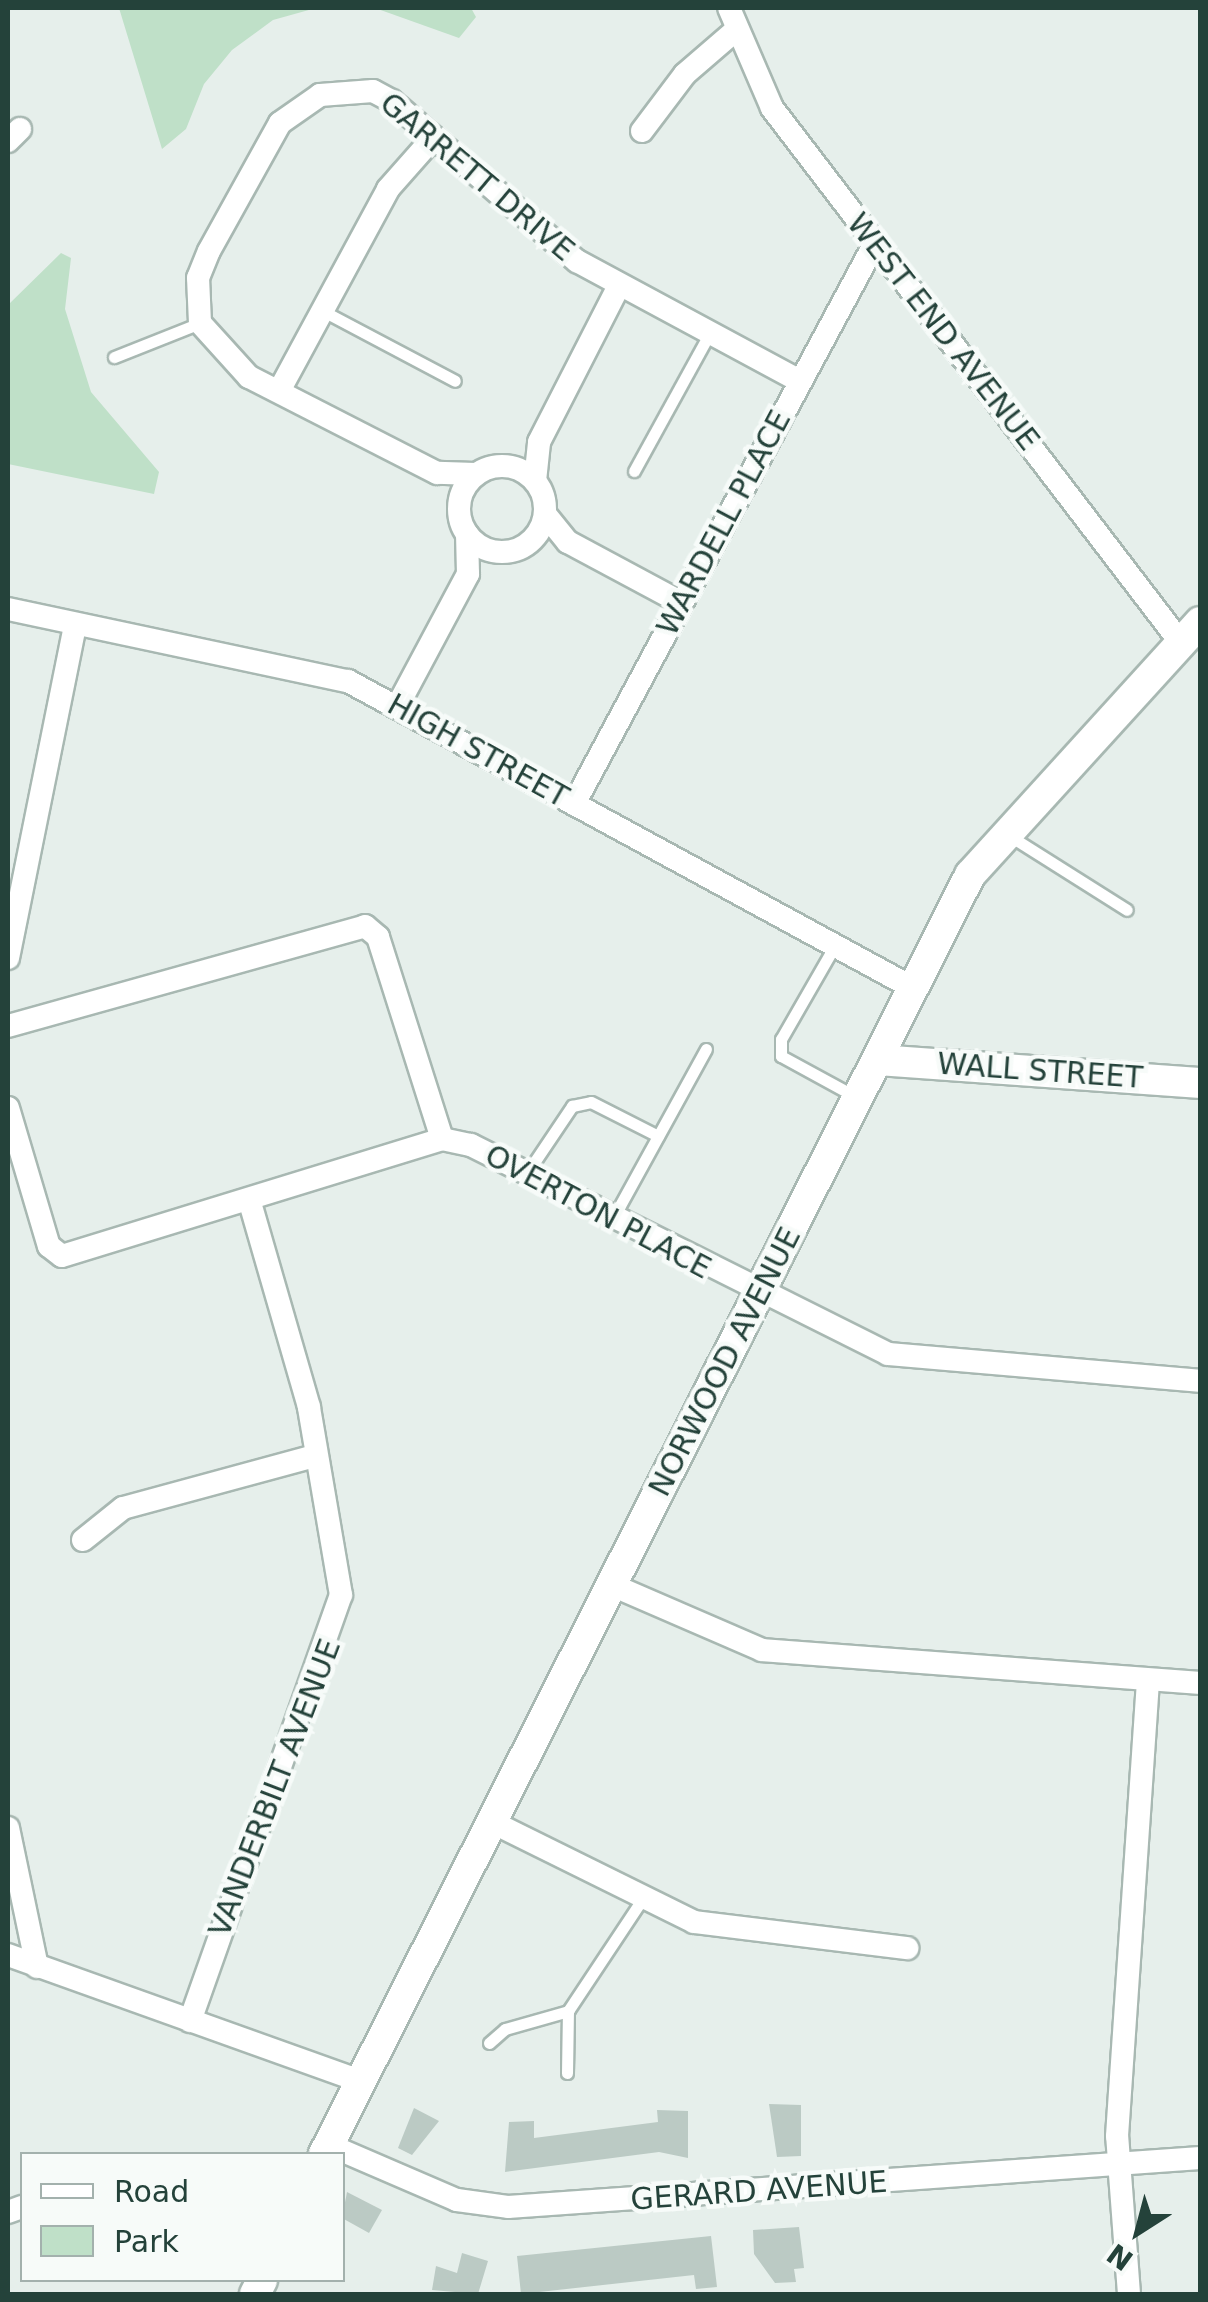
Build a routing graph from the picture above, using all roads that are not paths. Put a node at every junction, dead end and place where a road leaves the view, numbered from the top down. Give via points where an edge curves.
1 (732, 19) edge
2 (642, 131) dead end
3 (434, 137) junction
4 (875, 243) junction
5 (618, 286) junction
6 (323, 311) junction
7 (200, 323) junction
8 (710, 334) junction
9 (114, 357) dead end
10 (456, 381) dead end
11 (800, 381) junction
12 (279, 390) junction
13 (539, 442) junction
14 (506, 465) junction
15 (634, 471) dead end
16 (437, 472) junction
17 (476, 474) junction
18 (535, 480) junction
19 (459, 505) junction
20 (545, 514) junction
21 (467, 534) junction
22 (530, 542) junction
23 (568, 542) junction
24 (498, 552) junction
25 (468, 574) junction
26 (682, 602) junction
27 (8, 609) edge
28 (75, 625) junction
29 (1194, 634) edge
30 (397, 707) junction
31 (574, 804) junction
32 (1002, 831) junction
33 (14, 891) edge
34 (1128, 910) dead end
35 (834, 947) junction
36 (8, 958) edge
37 (914, 988) junction
38 (8, 1026) edge
39 (706, 1049) dead end
40 (879, 1060) junction
41 (1200, 1083) edge
42 (859, 1098) junction
43 (8, 1108) edge
44 (658, 1136) junction
45 (442, 1139) junction
46 (526, 1174) junction
47 (250, 1202) junction
48 (612, 1220) junction
49 (758, 1294) junction
50 (1200, 1381) edge
51 (315, 1456) junction
52 (82, 1540) dead end
53 (612, 1585) junction
54 (1148, 1680) junction
55 (1200, 1683) edge
56 (492, 1822) junction
57 (8, 1828) edge
58 (641, 1901) junction
59 (907, 1948) dead end
60 (8, 1956) edge
61 (37, 1967) junction
62 (568, 2011) junction
63 (190, 2021) junction
64 (490, 2043) dead end
65 (566, 2072) dead end
66 (362, 2082) junction
67 (327, 2150) edge
68 (345, 2157) edge
69 (1200, 2158) edge
70 (1119, 2164) junction
71 (1129, 2294) edge

1 - 2 street
1 - 4 street, WEST END AVENUE via 772,108
3 - 5 street, GARRETT DRIVE via 545,236
3 - 6 street via 388,189
3 - 7 street, GARRETT DRIVE via 373,91 295,106 209,251 198,278
4 - 11 street, WARDELL PLACE
4 - 29 street, WEST END AVENUE
5 - 8 street, GARRETT DRIVE
5 - 13 street
6 - 10 lane
6 - 12 street
7 - 9 lane
7 - 12 street via 225,360
8 - 11 street, GARRETT DRIVE
8 - 15 lane
11 - 26 street, WARDELL PLACE
12 - 16 street
13 - 14 street
13 - 18 street
14 - 17 street
14 - 18 street
16 - 17 street
16 - 19 street
17 - 19 street
18 - 20 street
19 - 21 street
20 - 22 street
20 - 23 street
21 - 24 street
21 - 25 street
22 - 23 street
22 - 24 street
23 - 26 street
24 - 25 street
25 - 30 street
26 - 31 street, WARDELL PLACE
27 - 28 street, HIGH STREET
28 - 30 street, HIGH STREET via 348,680
28 - 33 street
29 - 32 street, NORWOOD AVENUE
30 - 31 street, HIGH STREET
31 - 35 street, HIGH STREET
32 - 34 lane
32 - 37 street, NORWOOD AVENUE
33 - 36 street
35 - 37 street, HIGH STREET
35 - 42 lane via 781,1039 781,1056
37 - 40 street, NORWOOD AVENUE
38 - 45 street via 371,928
39 - 44 lane
40 - 41 street, WALL STREET
40 - 42 street, NORWOOD AVENUE
42 - 49 street, NORWOOD AVENUE
43 - 47 street via 49,1246 62,1256
44 - 46 lane via 591,1102 572,1106
44 - 48 lane
45 - 46 street, OVERTON PLACE
45 - 47 street
46 - 48 street, OVERTON PLACE
47 - 51 street, VANDERBILT AVENUE
48 - 49 street, OVERTON PLACE
49 - 50 street, OVERTON PLACE via 910,1359
49 - 53 street, NORWOOD AVENUE
51 - 52 street via 123,1508
51 - 63 street, VANDERBILT AVENUE via 340,1612
53 - 54 street via 762,1650
53 - 56 street, NORWOOD AVENUE
54 - 55 street
54 - 70 street
56 - 58 street
56 - 66 street, NORWOOD AVENUE
57 - 61 street
58 - 59 street via 732,1931
58 - 62 lane
60 - 61 street
61 - 63 street
62 - 64 lane via 505,2029
62 - 65 lane
63 - 66 street
66 - 67 street, NORWOOD AVENUE
68 - 70 street, GERARD AVENUE via 458,2200 508,2207
69 - 70 street, GERARD AVENUE
70 - 71 street

